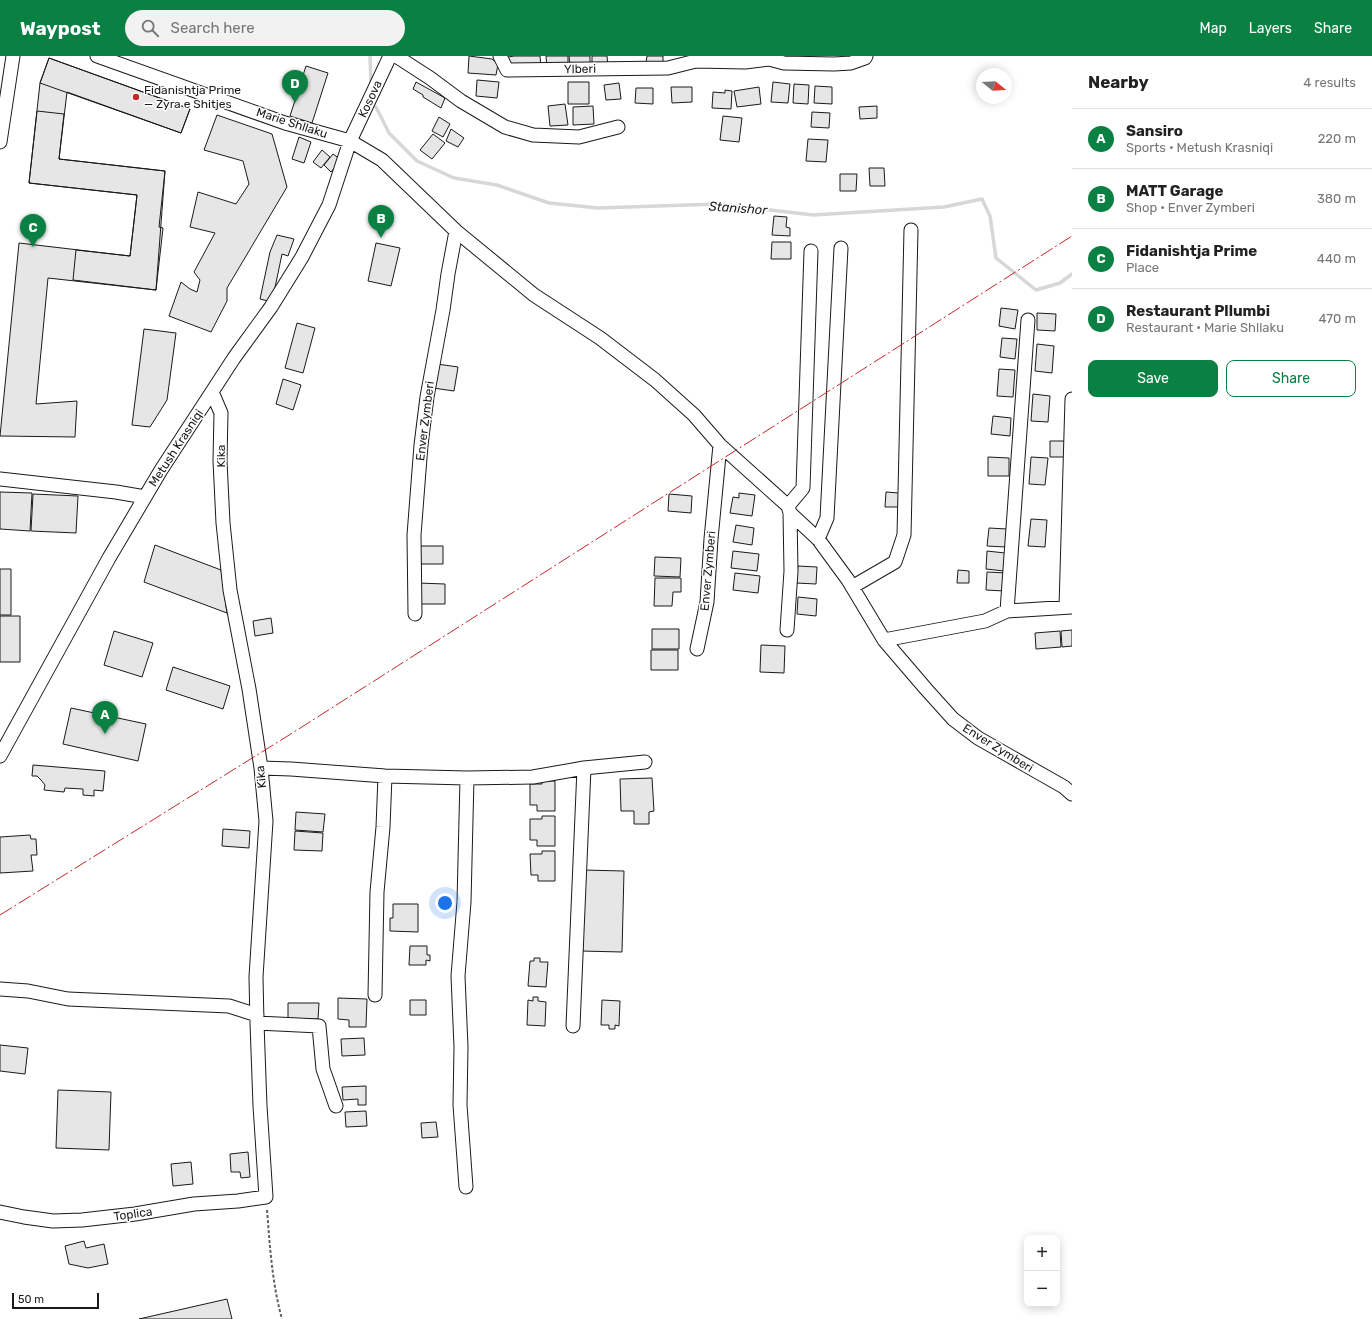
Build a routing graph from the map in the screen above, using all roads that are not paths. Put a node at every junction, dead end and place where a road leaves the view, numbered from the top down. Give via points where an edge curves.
1 (13, 56) edge
2 (98, 56) edge
3 (390, 56) edge
4 (396, 56) edge
5 (500, 56) edge
6 (866, 56) edge
7 (668, 62) edge
8 (618, 128) dead end
9 (350, 141) junction
10 (0, 142) edge
11 (911, 230) dead end
12 (456, 231) junction
13 (841, 248) dead end
14 (811, 251) dead end
15 (1028, 320) dead end
16 (212, 392) junction
17 (1072, 399) edge
18 (720, 445) junction
19 (0, 479) edge
20 (145, 497) junction
21 (789, 510) junction
22 (818, 539) junction
23 (852, 587) junction
24 (1069, 607) edge
25 (1007, 611) junction
26 (415, 614) dead end
27 (787, 630) dead end
28 (884, 640) junction
29 (697, 649) dead end
30 (0, 756) edge
31 (645, 762) dead end
32 (261, 768) junction
33 (584, 768) junction
34 (385, 776) junction
35 (467, 778) junction
36 (1072, 794) edge
37 (0, 990) edge
38 (375, 995) dead end
39 (257, 1019) junction
40 (574, 1026) dead end
41 (336, 1106) dead end
42 (466, 1187) dead end
43 (266, 1196) joint
44 (0, 1212) edge

1 - 10 street
2 - 9 street, Marie Shllaku via 285,123
3 - 9 street, Kosova
4 - 8 street via 461,101 505,127 533,135 579,137
5 - 7 street, Ylberi via 507,70
6 - 7 street, Ylberi via 851,63 834,64 784,63 769,59 745,62
9 - 12 street, Enver Zymberi via 382,160
9 - 16 street, Metush Krasniqi via 329,205 302,257
11 - 23 street via 904,534 895,562
12 - 18 street, Enver Zymberi via 534,295 600,338 655,380 694,415
12 - 26 street, Enver Zymberi via 421,445 414,534
13 - 22 street via 827,518
14 - 21 street via 803,488
15 - 25 street
16 - 20 street, Metush Krasniqi
16 - 32 street, Kika via 221,412 222,523 230,590
17 - 24 street
18 - 21 street, Enver Zymberi
18 - 29 street, Enver Zymberi via 707,602
19 - 20 street
20 - 30 street, Metush Krasniqi via 108,558
21 - 22 street, Enver Zymberi
21 - 27 street via 791,571
22 - 23 street, Enver Zymberi
23 - 28 street, Enver Zymberi
24 - 25 street
25 - 28 street via 985,621
28 - 36 street, Enver Zymberi via 953,719 978,738
31 - 33 street
32 - 34 street
32 - 39 street, Kika via 266,820 257,964
33 - 35 street via 533,777
33 - 40 street
34 - 35 street
34 - 38 street via 377,892
35 - 42 street via 464,902 458,976 460,1105
37 - 39 street via 28,991 68,1000 229,1006
39 - 41 street via 319,1026 323,1069
39 - 43 street, Kika
43 - 44 street, Toplica via 82,1220 52,1221

